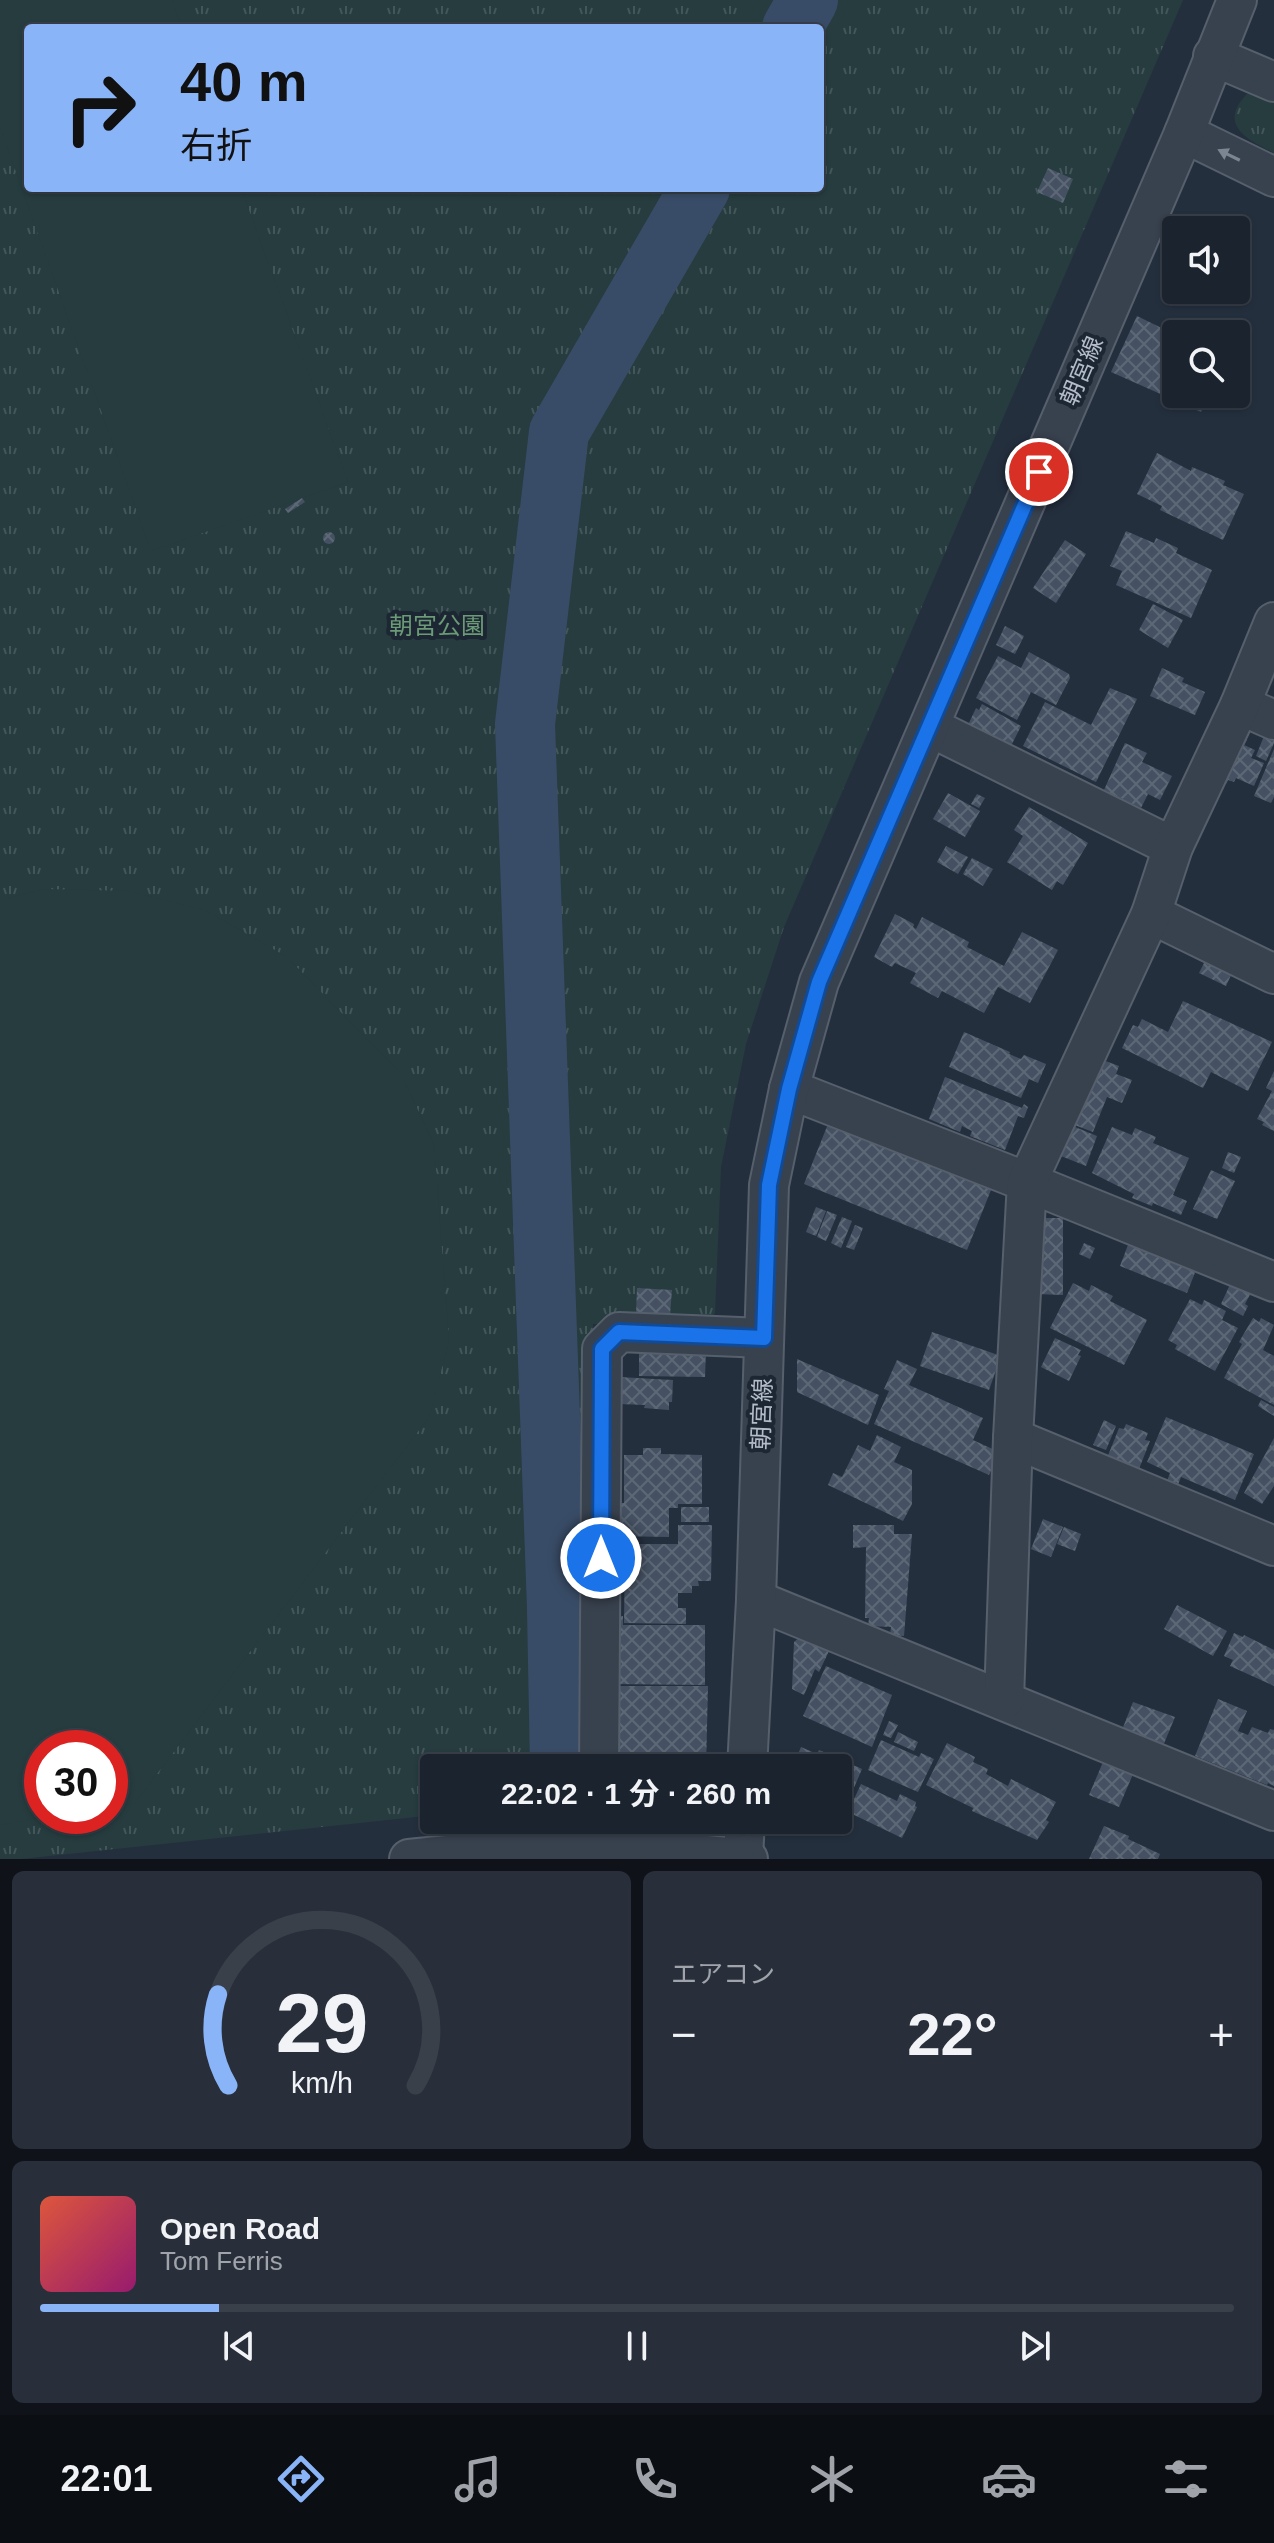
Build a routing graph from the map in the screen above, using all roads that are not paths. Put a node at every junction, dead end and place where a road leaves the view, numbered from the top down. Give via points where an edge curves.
1 (1237, 0) edge
2 (1213, 56) junction
3 (1274, 82) edge
4 (1184, 133) junction
5 (1274, 177) edge
6 (1274, 622) edge
7 (1240, 705) junction
8 (1274, 720) edge
9 (930, 727) junction
10 (1173, 847) junction
11 (1151, 914) junction
12 (1274, 974) edge
13 (789, 1089) junction
14 (1027, 1182) junction
15 (1274, 1282) edge
16 (764, 1338) junction
17 (1013, 1438) junction
18 (1274, 1546) edge
19 (756, 1600) junction
20 (1004, 1700) junction
21 (599, 1754) edge
22 (748, 1754) edge
23 (1274, 1811) edge
24 (586, 1843) edge
25 (745, 1845) edge
26 (507, 1854) edge
27 (409, 1859) edge

1 - 2 street, 朝宮線
2 - 3 street
2 - 4 street, 朝宮線
5 -> 4 street
4 - 9 street, 朝宮線
6 - 7 street
7 - 8 street
7 - 10 street
9 - 10 street
9 - 13 street, 朝宮線 via 819,982
10 - 11 street
11 - 12 street
11 - 14 street
13 - 14 street
13 - 16 street, 朝宮線 via 769,1185
14 - 15 street
14 - 17 street
16 - 19 street, 朝宮線
16 - 21 street via 619,1332 602,1349
17 - 18 street
17 - 20 street
19 - 20 street
19 - 22 street, 朝宮線
20 - 23 street
24 - 25 street
24 - 26 street
26 - 27 street

